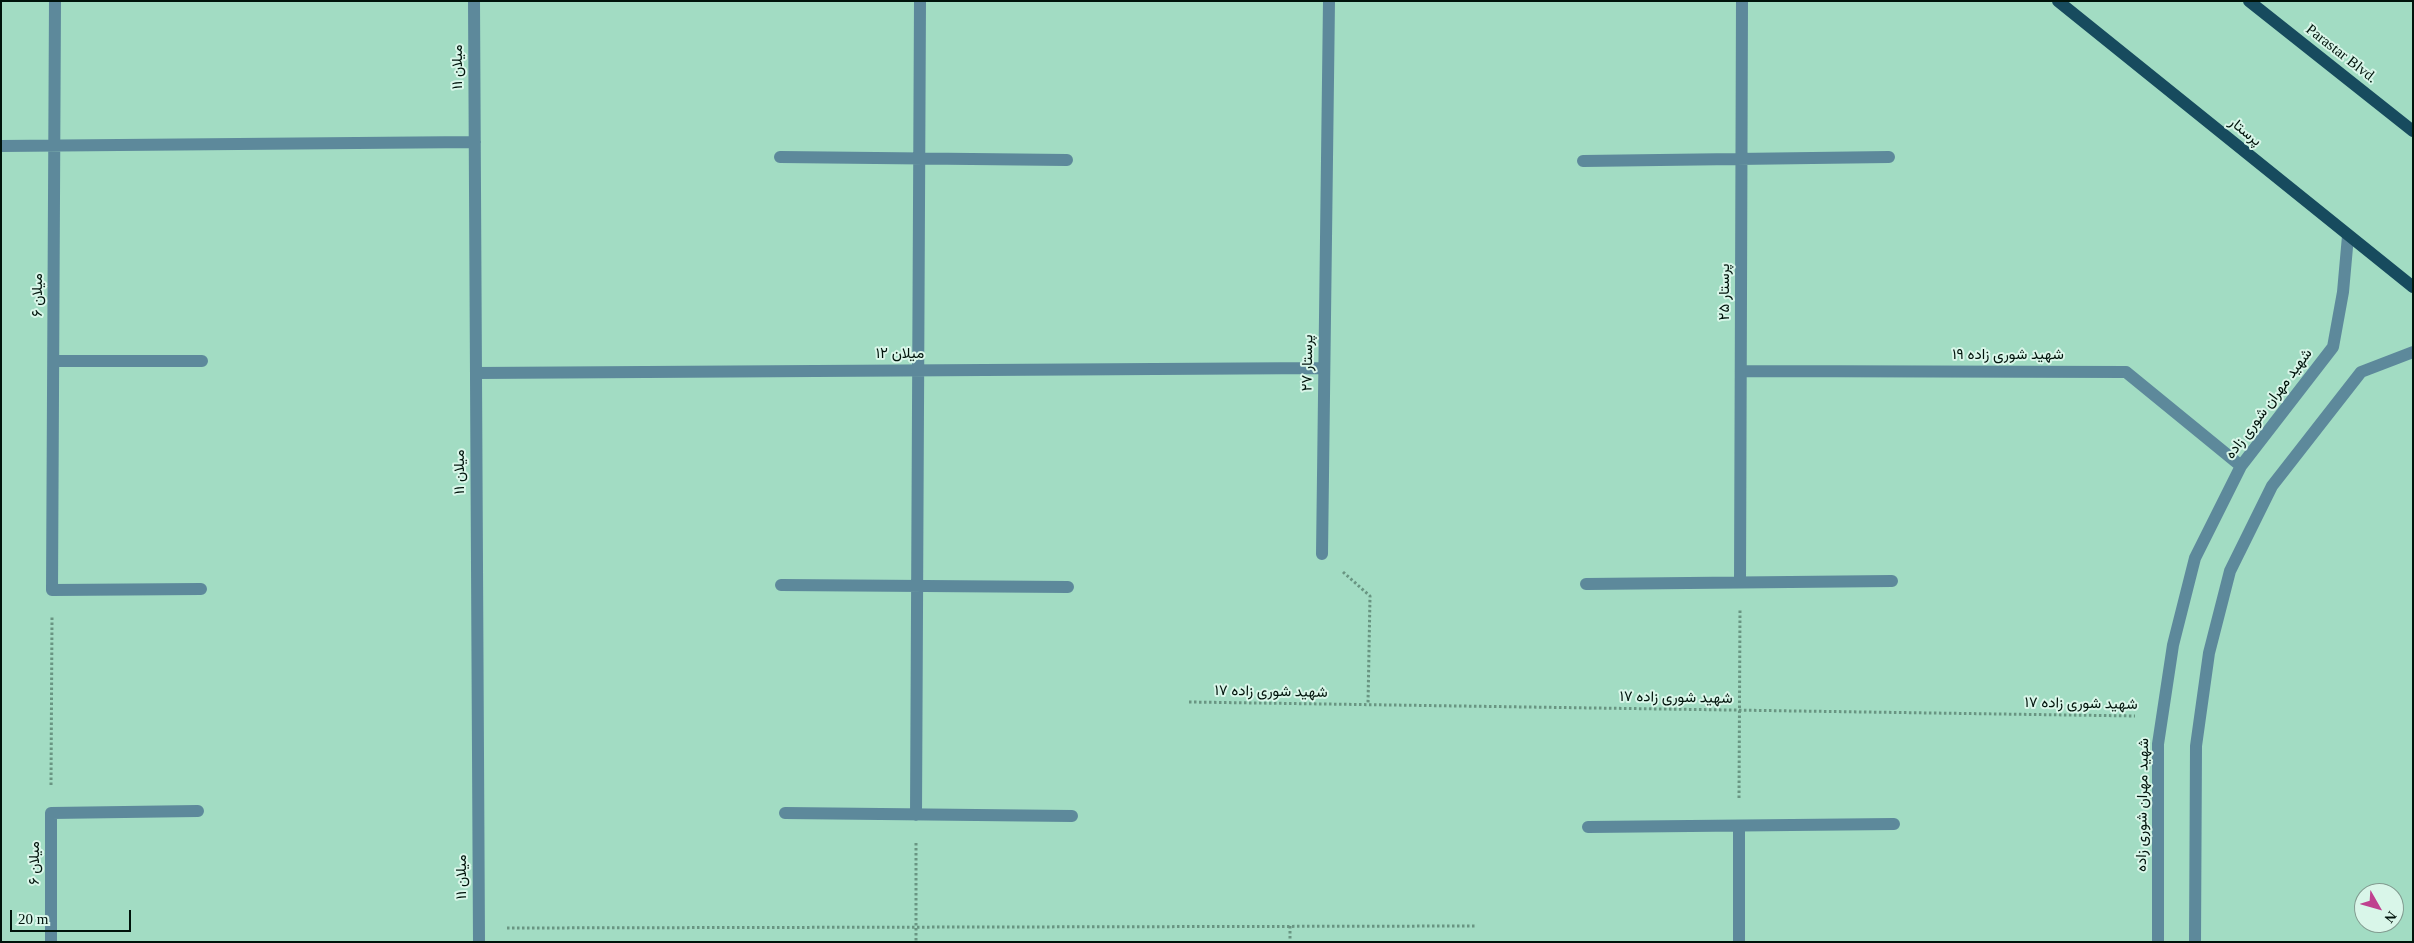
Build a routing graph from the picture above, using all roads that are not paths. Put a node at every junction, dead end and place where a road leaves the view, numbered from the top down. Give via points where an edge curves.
1 (55, 1) edge
2 (474, 1) edge
3 (920, 1) edge
4 (1329, 1) edge
5 (1742, 1) edge
6 (2058, 1) edge
7 (2254, 2) edge
8 (2413, 131) edge
9 (474, 142) junction
10 (55, 145) junction
11 (1, 146) edge
12 (780, 157) dead end
13 (1889, 157) dead end
14 (920, 158) junction
15 (1742, 159) junction
16 (1067, 160) dead end
17 (1583, 161) dead end
18 (2348, 236) junction
19 (2413, 287) edge
20 (2413, 352) edge
21 (54, 361) junction
22 (202, 361) dead end
23 (1324, 368) junction
24 (918, 370) junction
25 (1741, 371) junction
26 (476, 373) junction
27 (2241, 466) junction
28 (1322, 554) road end
29 (1892, 580) dead end
30 (1740, 582) junction
31 (1586, 584) dead end
32 (781, 585) dead end
33 (917, 586) junction
34 (1068, 587) dead end
35 (200, 589) dead end
36 (198, 811) dead end
37 (785, 813) dead end
38 (916, 815) junction
39 (1072, 816) dead end
40 (1894, 824) dead end
41 (1739, 826) junction
42 (1588, 827) dead end
43 (51, 942) edge
44 (479, 942) edge
45 (1739, 942) edge
46 (2158, 942) edge
47 (2195, 942) edge

1 - 10 street, میلان ۶
2 - 9 street, میلان ۱۱
3 - 14 street
4 - 23 street, پرستار ۲۷
5 - 15 street, پرستار ۲۵
6 - 18 main road, پرستار
7 - 8 main road, Parastar Blvd.
9 - 10 street
9 - 26 street, میلان ۱۱
10 - 11 street
10 - 21 street, میلان ۶
12 - 14 street
13 - 15 street
14 - 16 street
14 - 24 street
15 - 17 street
15 - 25 street, پرستار ۲۵
18 - 19 main road, پرستار
18 - 27 street, شهید مهران شوری زاده via 2344,292 2333,347
20 - 47 street via 2361,372 2272,486 2230,572 2209,653 2196,746
21 - 22 street
21 - 35 street, میلان ۶ via 52,590
23 - 24 street, میلان ۱۲
23 - 28 street, پرستار ۲۷
24 - 26 street, میلان ۱۲
24 - 33 street
25 - 27 street, شهید شوری زاده ۱۹ via 2126,372
25 - 30 street, پرستار ۲۵
26 - 44 street, میلان ۱۱
27 - 46 street, شهید مهران شوری زاده via 2195,558 2173,645 2158,744
29 - 30 street
30 - 31 street
32 - 33 street
33 - 34 street
33 - 38 street
36 - 43 street, میلان ۶ via 51,813
37 - 38 street
38 - 39 street
40 - 41 street
41 - 42 street
41 - 45 street

